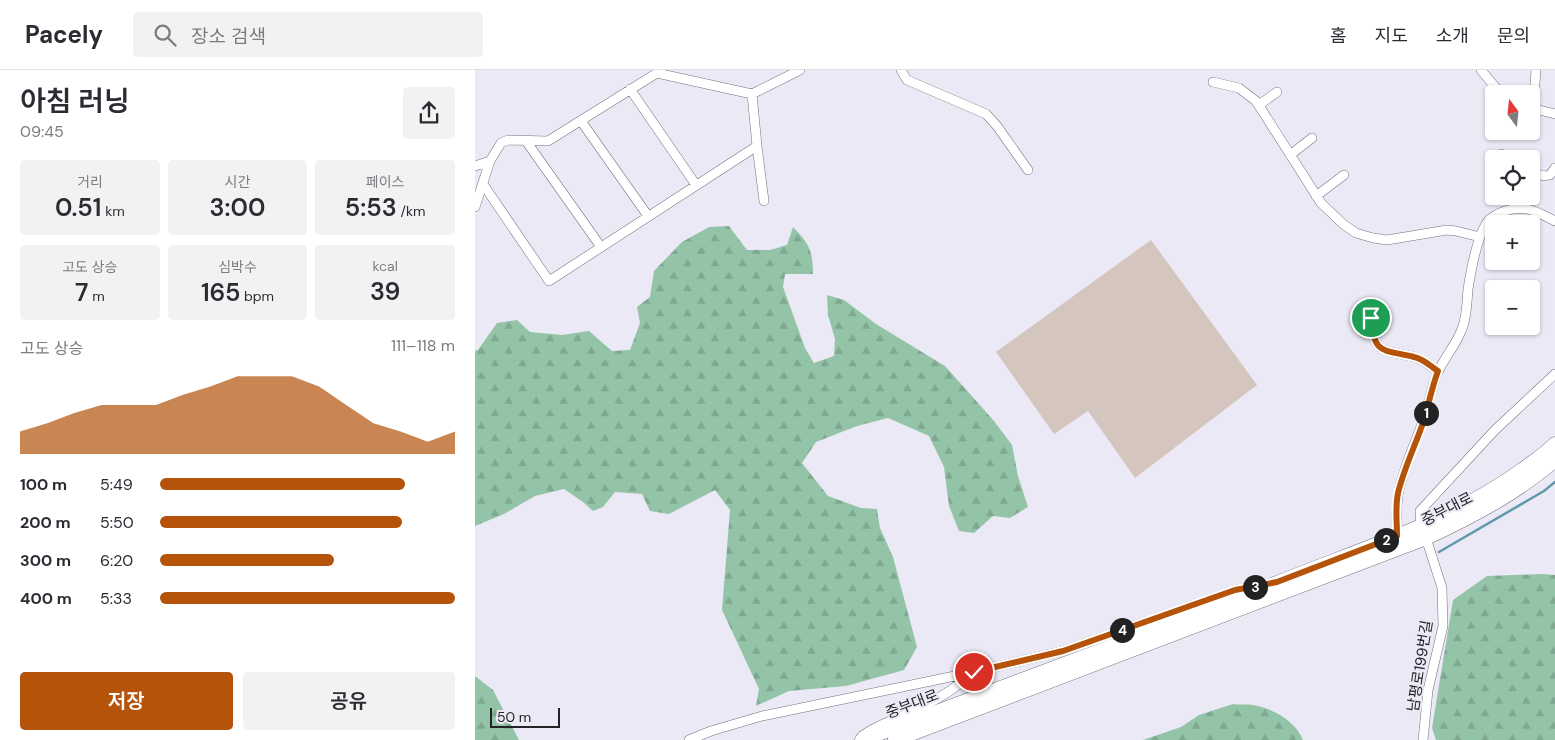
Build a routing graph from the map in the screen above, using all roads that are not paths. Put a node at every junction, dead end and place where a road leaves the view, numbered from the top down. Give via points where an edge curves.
1 (799, 70) edge
2 (901, 70) edge
3 (1481, 70) edge
4 (1536, 70) edge
5 (1213, 82) dead end
6 (1494, 85) edge
7 (1534, 85) edge
8 (631, 89) junction
9 (1277, 92) dead end
10 (752, 94) junction
11 (1259, 105) junction
12 (1540, 111) edge
13 (1555, 114) edge
14 (581, 121) junction
15 (1312, 138) dead end
16 (526, 141) junction
17 (757, 146) junction
18 (1291, 155) junction
19 (491, 161) junction
20 (475, 166) edge
21 (1555, 168) edge
22 (1028, 170) dead end
23 (1344, 176) dead end
24 (1540, 176) edge
25 (483, 184) junction
26 (696, 185) junction
27 (1317, 196) junction
28 (764, 201) dead end
29 (475, 207) edge
30 (648, 216) junction
31 (1555, 221) edge
32 (1480, 237) junction
33 (601, 247) junction
34 (1371, 318) dead end
35 (1438, 371) junction
36 (1555, 374) edge
37 (1555, 444) edge
38 (1555, 460) edge
39 (1424, 532) junction
40 (1397, 536) junction
41 (1277, 582) junction
42 (974, 672) junction
43 (689, 740) edge
44 (856, 740) edge
45 (862, 740) edge
46 (895, 740) edge
47 (1423, 740) edge

1 - 10 street
2 - 22 street via 907,80 986,114
3 - 6 street
4 - 7 street
5 - 11 street via 1239,88
8 - 10 street via 657,72
8 - 14 street
8 - 26 street
9 - 11 street
10 - 17 street
11 - 18 street
12 - 13 street
14 - 16 street via 548,141
14 - 30 street
15 - 18 street
16 - 19 street via 509,140 501,144
16 - 33 street
17 - 26 street
17 - 28 street
18 - 27 street
19 - 20 street
19 - 25 street
21 - 24 street via 1550,175
23 - 27 street
25 - 29 street
25 - 33 street via 549,281
26 - 30 street
27 - 32 street via 1321,204 1355,233 1373,238 1387,240 1447,230
30 - 33 street
31 - 32 street via 1537,211 1513,208 1489,220
32 - 35 street via 1463,327
34 - 35 street via 1374,340 1381,348 1425,361
35 - 40 street via 1399,493
36 - 39 street, 중부대로 via 1495,430 1420,511
37 - 39 main road, 중부대로 via 1504,483
38 - 39 main road, 중부대로 via 1468,519
39 - 40 main road, 중부대로
39 - 46 main road, 중부대로
39 - 47 street, 남평로199번길 via 1442,588 1443,626 1428,690
40 - 41 main road, 중부대로
41 - 42 street via 1235,590 1063,651
41 - 45 main road, 중부대로
42 - 43 street via 763,716
42 - 44 street via 960,685 869,730

